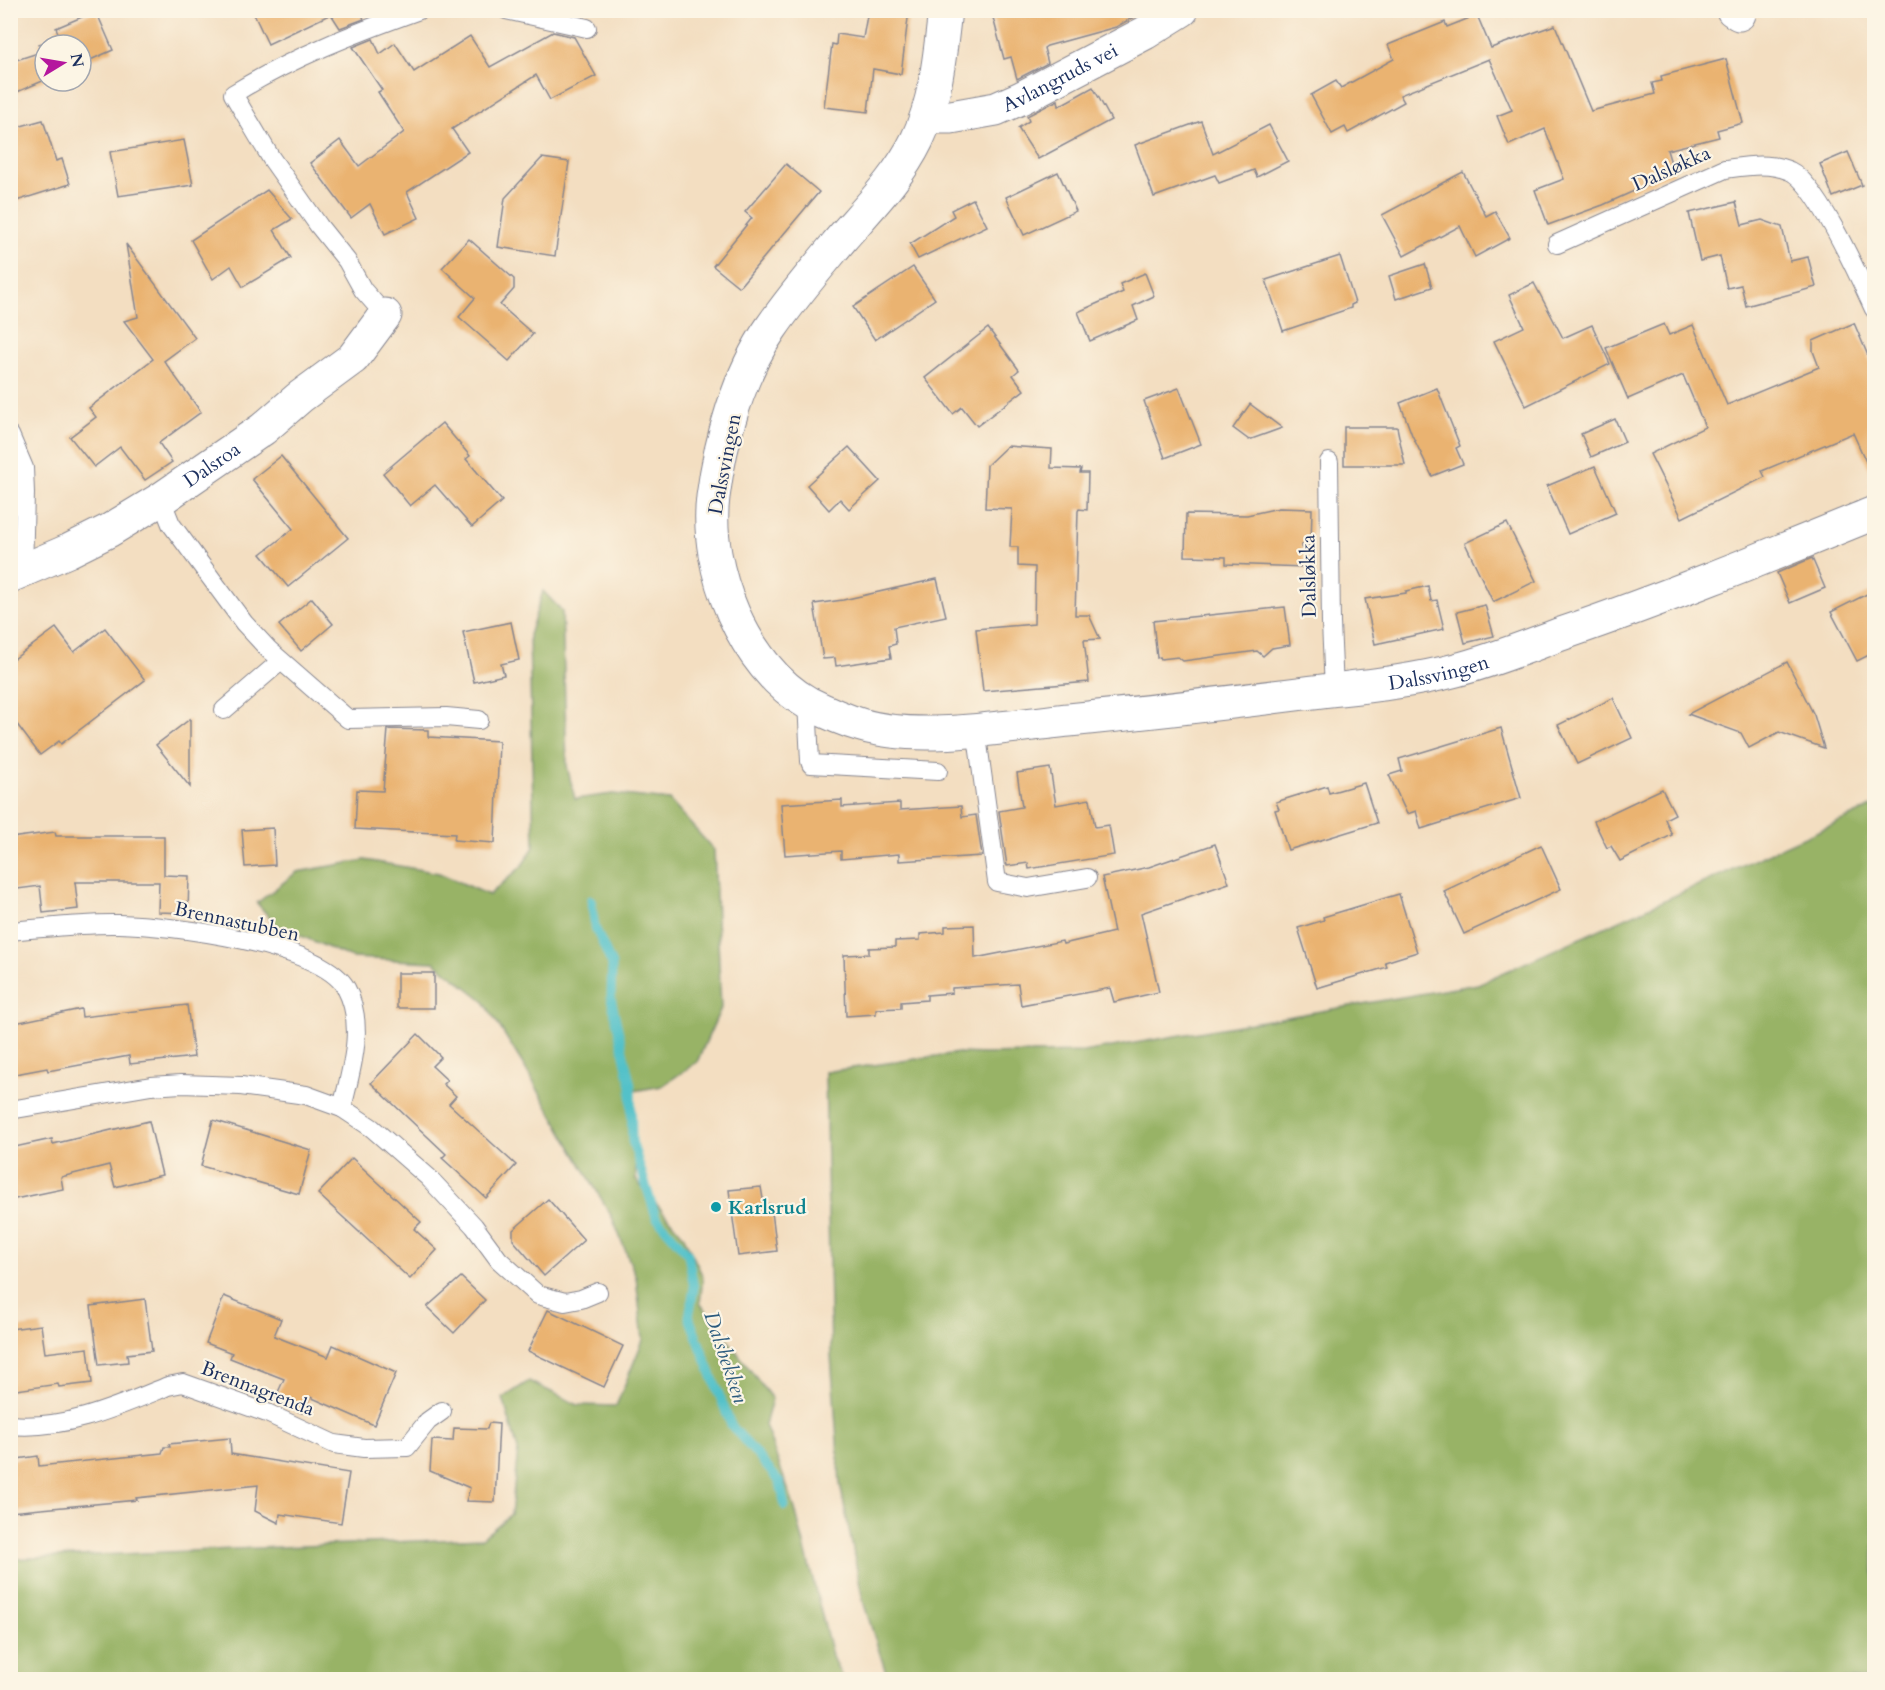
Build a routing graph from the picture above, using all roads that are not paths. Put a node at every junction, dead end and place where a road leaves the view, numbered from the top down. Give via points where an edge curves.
1 (419, 10) edge
2 (506, 10) edge
3 (945, 10) edge
4 (1182, 10) edge
5 (586, 28) dead end
6 (927, 117) junction
7 (1557, 244) dead end
8 (1875, 309) edge
9 (385, 315) joint
10 (10, 435) edge
11 (1329, 462) dead end
12 (161, 499) junction
13 (1875, 513) edge
14 (17, 574) edge
15 (275, 666) dead end
16 (1334, 690) junction
17 (807, 702) junction
18 (224, 710) dead end
19 (479, 720) dead end
20 (976, 729) junction
21 (938, 771) dead end
22 (1087, 878) dead end
23 (10, 931) edge
24 (342, 1108) junction
25 (10, 1110) edge
26 (598, 1292) dead end
27 (442, 1411) dead end
28 (10, 1425) edge

1 - 9 lane via 321,48 233,94 271,158 347,261 363,290
2 - 5 lane
3 - 6 street, Dalssvingen
4 - 6 street, Avlangruds vei via 1114,50 996,109
6 - 17 street, Dalssvingen via 902,168 769,330 748,368 726,432 713,499 711,540 718,573 731,609 761,662
7 - 8 lane, Dalsløkka via 1725,169 1753,165 1780,168 1801,178 1808,188 1834,228
9 - 12 street, Dalsroa via 353,358 263,429
10 - 14 lane via 24,468 26,493
11 - 16 lane, Dalsløkka
12 - 14 street, Dalsroa via 110,530
12 - 19 lane via 171,524 244,623 348,719
13 - 16 street, Dalssvingen via 1637,607 1457,670
15 - 18 lane
16 - 20 street, Dalssvingen
17 - 20 street, Dalssvingen via 858,724 892,732
17 - 21 lane via 811,764
20 - 22 lane via 997,882 1028,888
23 - 24 lane, Brennastubben via 82,924 193,930 273,947 307,959 330,972 345,987 354,1011 356,1036
24 - 25 lane via 306,1095 242,1086 181,1084
24 - 26 lane via 372,1128 428,1177 499,1260 538,1295 565,1302
27 - 28 lane, Brennagrenda via 406,1447 364,1448 334,1444 267,1413 183,1383 78,1420

